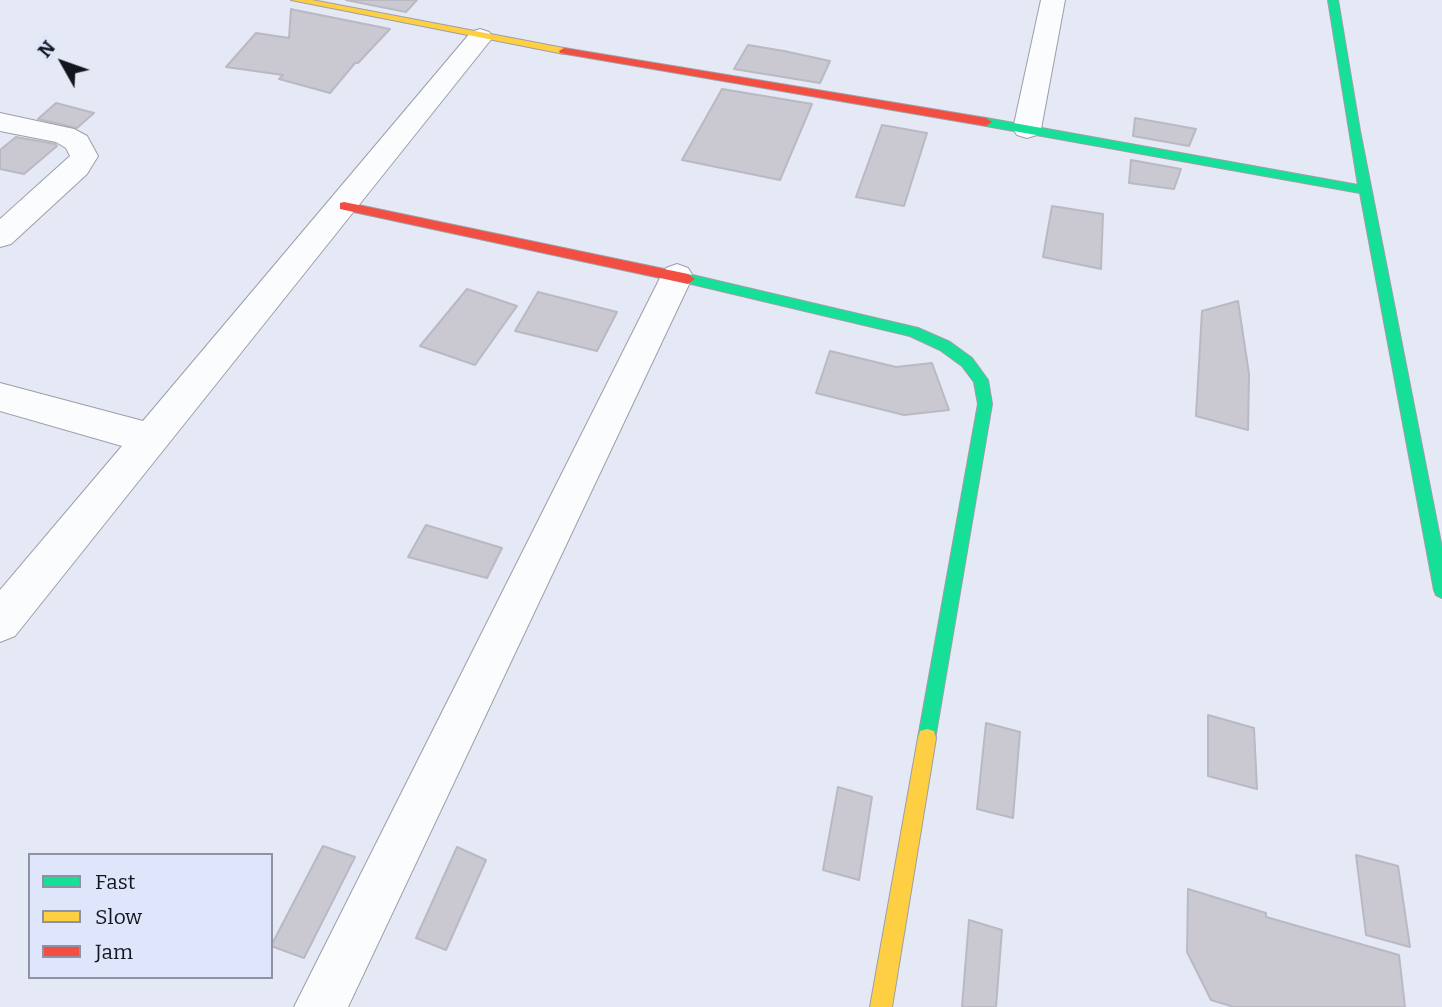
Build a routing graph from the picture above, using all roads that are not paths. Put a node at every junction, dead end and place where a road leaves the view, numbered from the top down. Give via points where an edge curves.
1 (296, 0) edge
2 (1053, 0) edge
3 (1333, 0) edge
4 (480, 37) junction
5 (0, 122) edge
6 (1027, 129) junction
7 (1366, 190) junction
8 (344, 206) junction
9 (0, 236) edge
10 (677, 276) junction
11 (0, 397) edge
12 (149, 438) junction
13 (1442, 590) edge
14 (0, 622) edge
15 (320, 1007) edge
16 (881, 1007) edge

1 - 4 street
2 - 6 street
3 - 7 street
4 - 6 street
4 - 8 street
5 - 9 street via 64,135 77,142 84,156
6 - 7 street
7 - 13 street
8 - 10 street
8 - 12 street
10 - 15 street
10 - 16 street via 913,332 945,346 981,380 985,404
11 - 12 street
12 - 14 street

